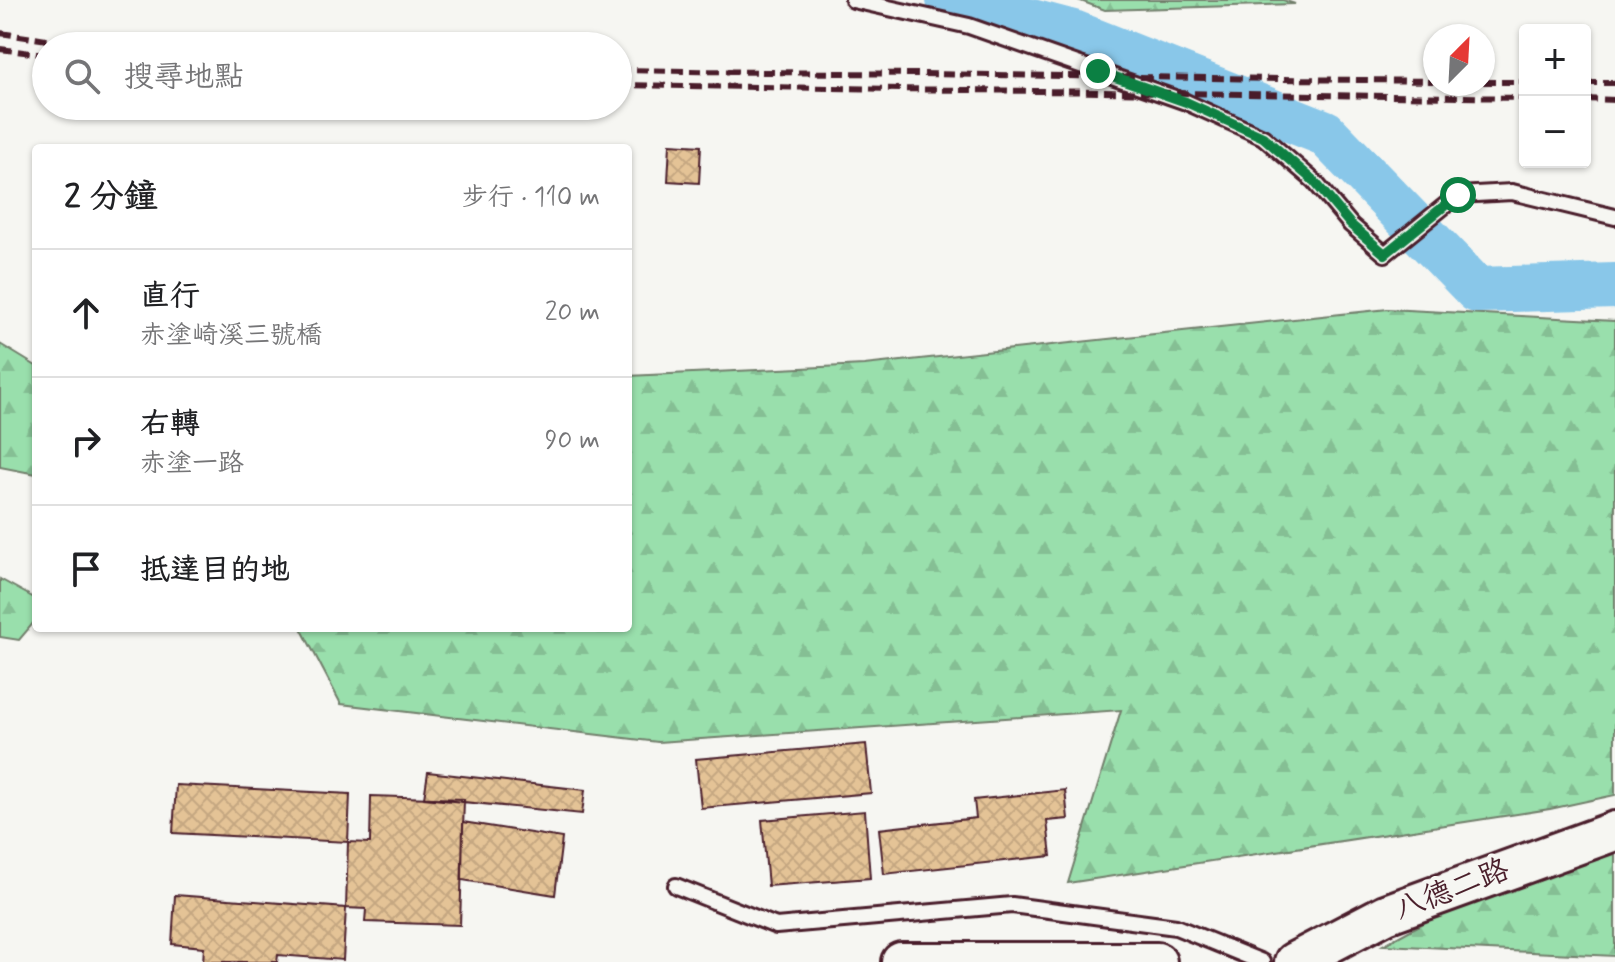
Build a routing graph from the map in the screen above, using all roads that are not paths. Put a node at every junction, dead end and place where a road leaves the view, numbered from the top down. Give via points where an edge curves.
1 (853, 0) edge
2 (1615, 217) edge
3 (1615, 831) edge
4 (676, 886) dead end
5 (901, 962) edge
6 (1157, 962) edge
7 (1262, 962) edge
8 (1294, 962) edge

1 - 2 lane via 969,26 1186,102 1263,137 1385,254 1458,195 1512,192
3 - 8 street, 八德二路 via 1386,914
4 - 7 lane via 776,926 1012,905 1176,927
5 - 6 street

